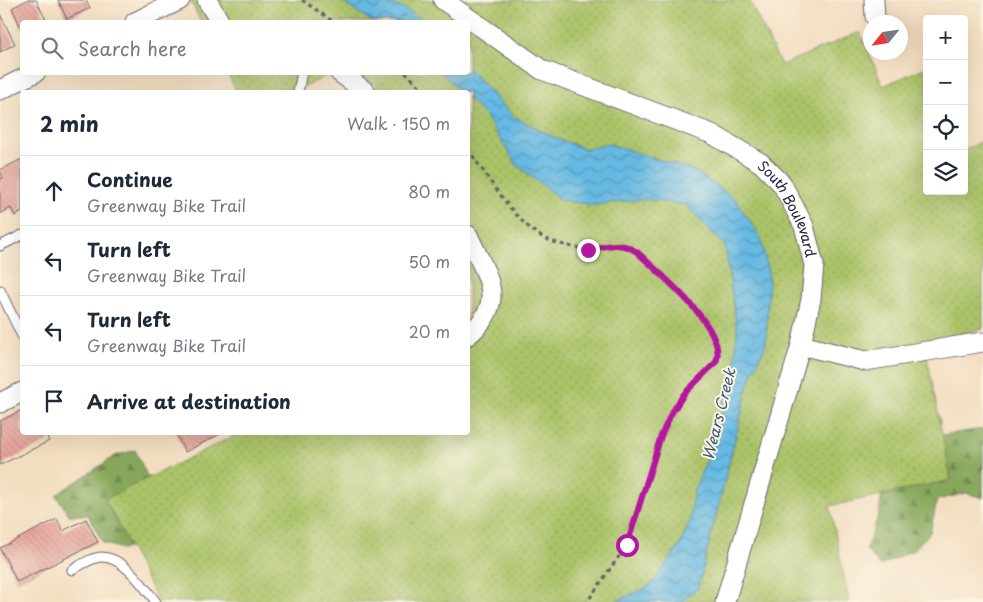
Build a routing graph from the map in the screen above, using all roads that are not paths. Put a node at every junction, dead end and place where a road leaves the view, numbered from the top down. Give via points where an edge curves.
1 (180, 0) edge
2 (207, 0) edge
3 (444, 0) edge
4 (140, 20) edge
5 (219, 20) edge
6 (30, 75) edge
7 (301, 75) edge
8 (343, 75) edge
9 (0, 90) edge
10 (298, 90) edge
11 (363, 90) edge
12 (20, 236) edge
13 (470, 239) edge
14 (0, 246) edge
15 (0, 290) edge
16 (20, 332) edge
17 (470, 333) edge
18 (983, 342) edge
19 (801, 345) junction
20 (20, 393) edge
21 (0, 403) edge
22 (72, 570) dead end
23 (156, 602) edge
24 (725, 602) edge

1 - 4 street
2 - 5 street
3 - 19 street, South Boulevard via 542,70 712,134 761,163 782,184 804,226 814,265
6 - 9 street
7 - 10 lane
8 - 11 street
12 - 14 lane
13 - 17 street via 492,288 488,314
15 - 16 lane
18 - 19 street via 865,361
19 - 24 street, South Boulevard
20 - 21 street
22 - 23 lane via 95,558 111,559 127,570

